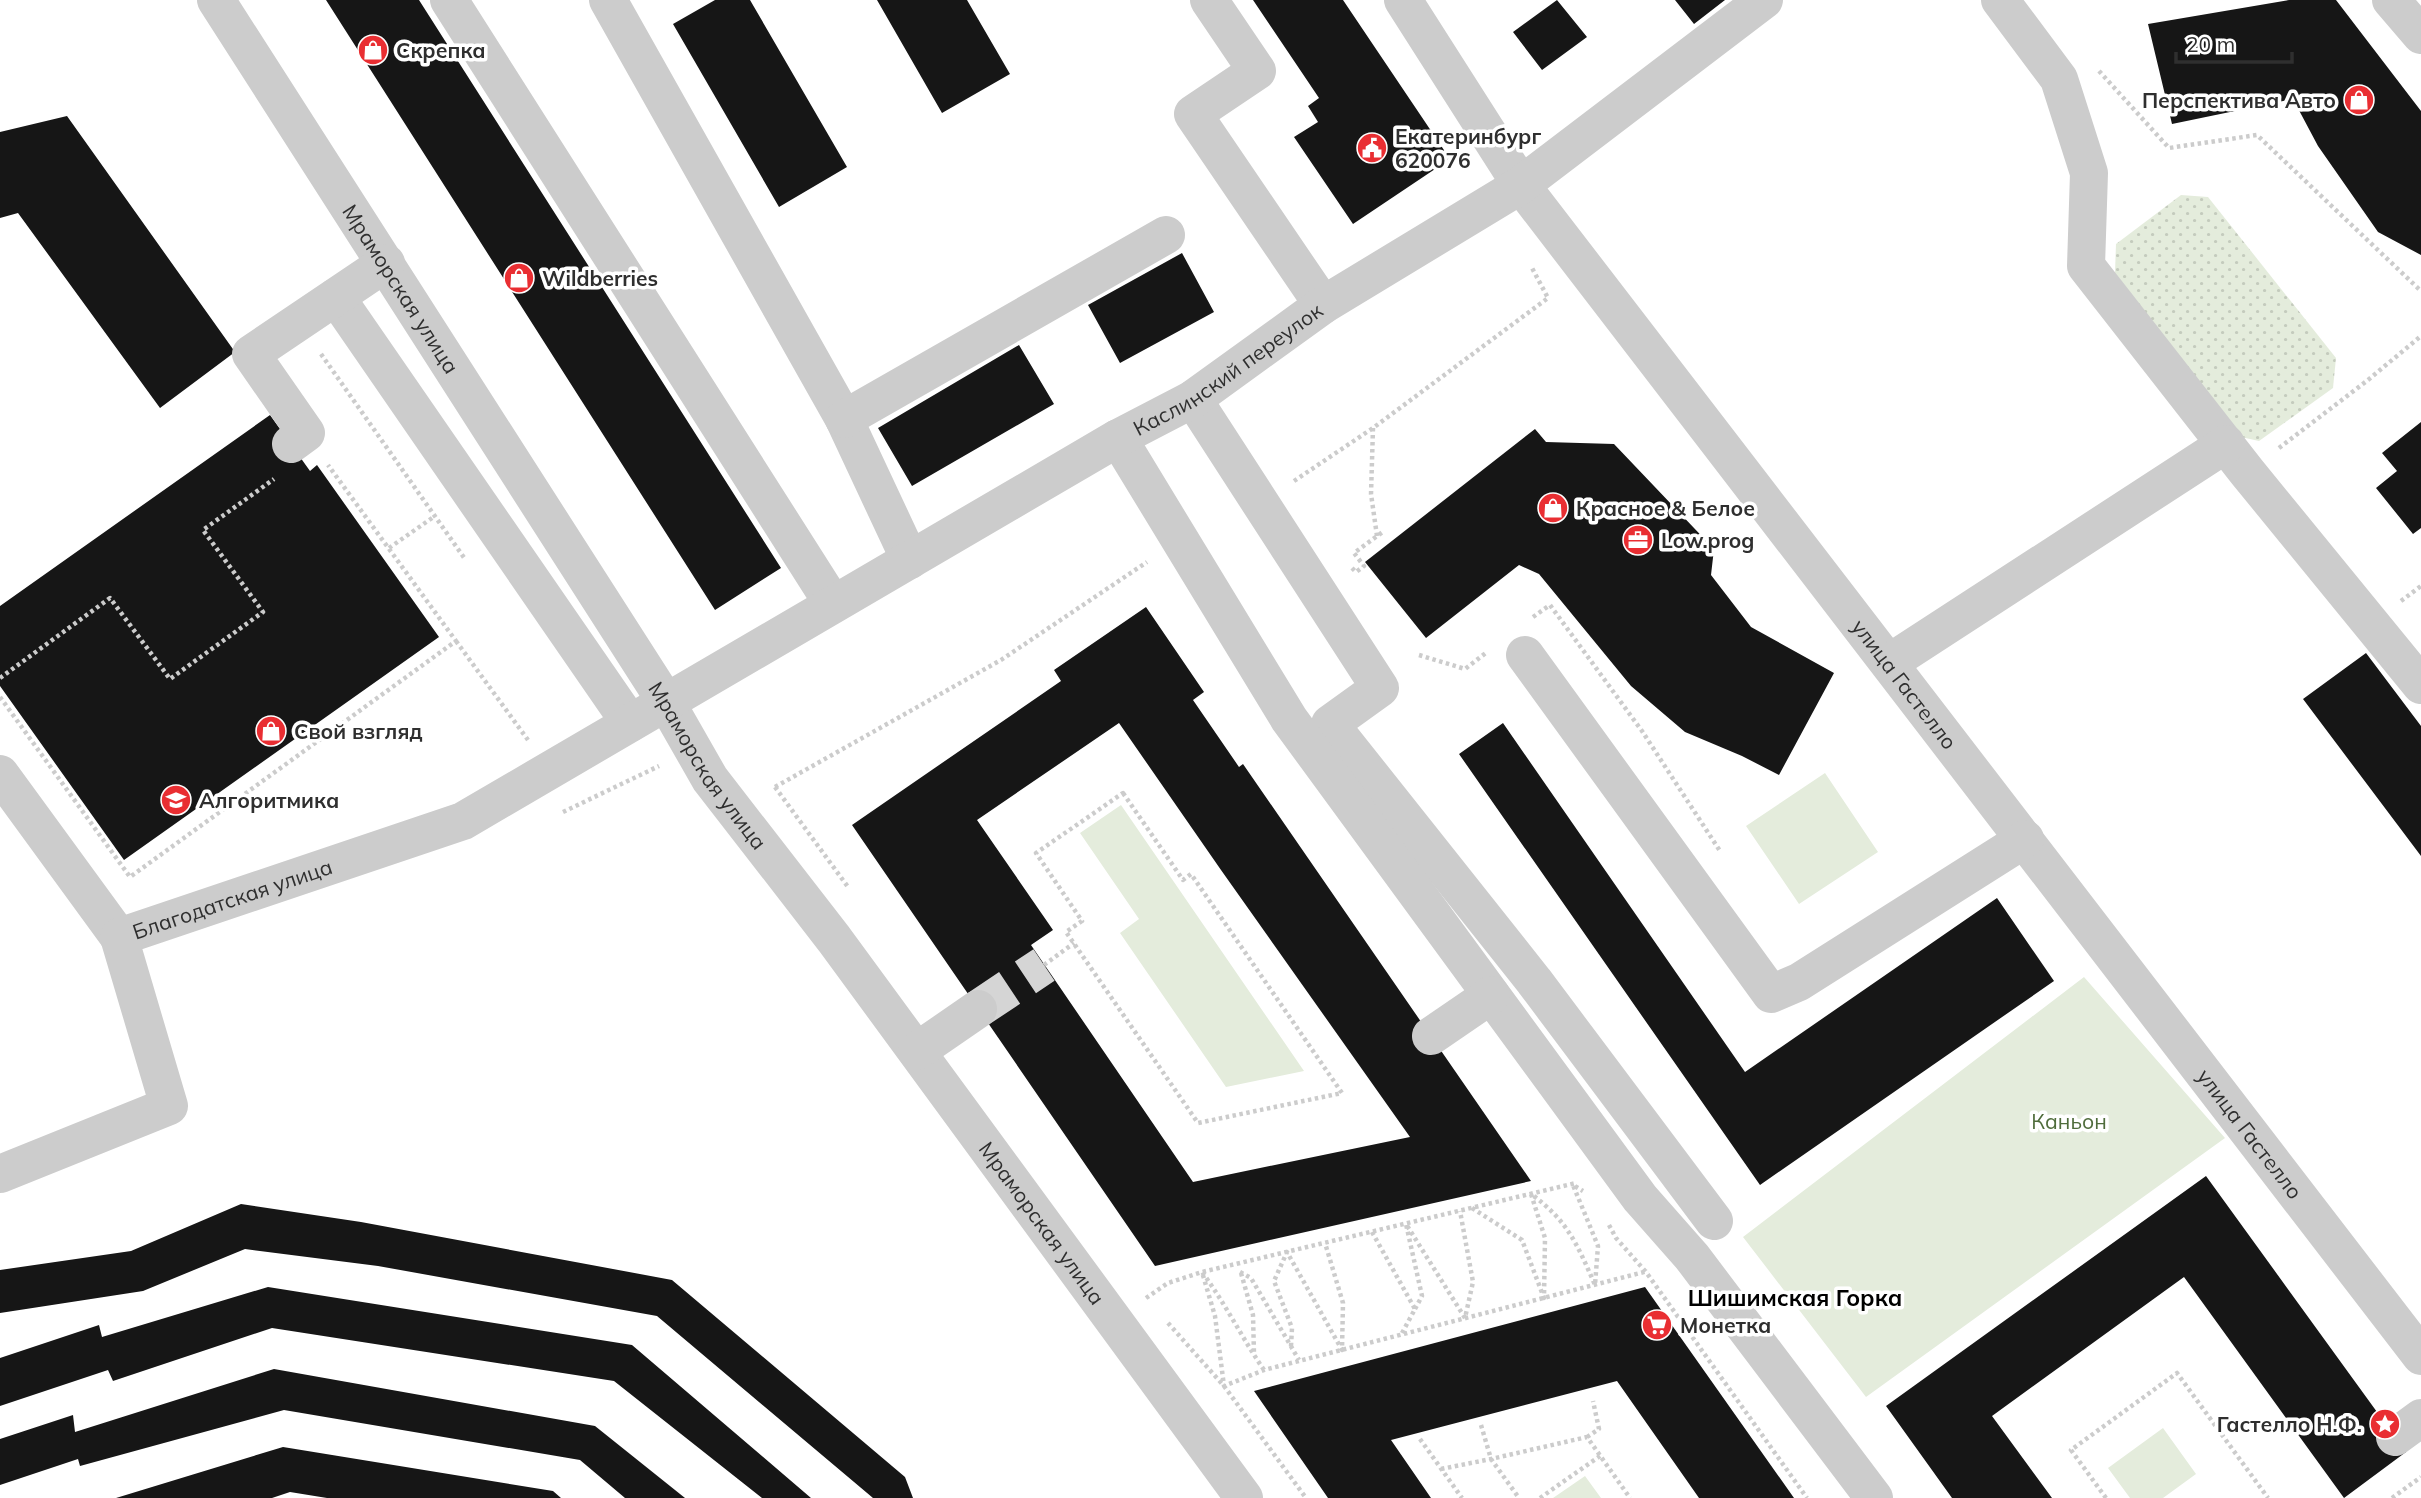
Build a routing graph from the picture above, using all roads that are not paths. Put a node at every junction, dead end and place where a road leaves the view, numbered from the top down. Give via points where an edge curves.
1 (216, 0) edge
2 (449, 0) edge
3 (608, 0) edge
4 (1209, 0) edge
5 (1403, 0) edge
6 (1764, 0) edge
7 (2392, 0) edge
8 (2007, 3) edge
9 (2421, 35) edge
10 (1521, 185) junction
11 (1166, 235) dead end
12 (386, 262) junction
13 (336, 297) junction
14 (1323, 305) junction
15 (1193, 399) junction
16 (844, 419) junction
17 (1118, 438) junction
18 (2236, 458) junction
19 (285, 460) road end
20 (910, 560) junction
21 (833, 604) junction
22 (1525, 655) dead end
23 (1889, 663) junction
24 (2421, 684) edge
25 (666, 702) junction
26 (630, 723) junction
27 (0, 775) edge
28 (2025, 839) junction
29 (119, 937) junction
30 (1491, 995) junction
31 (978, 1009) tunnel mouth
32 (1431, 1036) dead end
33 (917, 1051) junction
34 (0, 1174) edge
35 (1714, 1221) dead end
36 (2415, 1336) edge
37 (1244, 1498) edge
38 (1874, 1498) edge

1 - 12 street, Мраморская улица
2 - 21 street
3 - 16 street
4 - 14 street via 1257,71 1193,114
5 - 10 street, улица Гастелло
6 - 10 street, Каслинский переулок
7 - 9 street
8 - 18 street via 2059,79 2088,173 2086,267
10 - 14 street, Каслинский переулок
10 - 23 street, улица Гастелло
11 - 16 street
12 - 13 street
12 - 25 street, Мраморская улица
13 - 19 street via 251,354 306,433
13 - 26 street
14 - 15 street, Каслинский переулок
15 - 17 street, Каслинский переулок
15 - 35 street via 1380,688 1330,724 1534,981
16 - 20 street
17 - 20 street, Каслинский переулок
17 - 30 street via 1289,719
18 - 23 street
18 - 24 street
20 - 21 street, Каслинский переулок
21 - 25 street, Каслинский переулок
22 - 28 street via 1771,994 1800,982
23 - 28 street, улица Гастелло
25 - 26 street, Благодатская улица
25 - 33 street, Мраморская улица via 710,779
26 - 29 street, Благодатская улица via 463,821
27 - 29 street
28 - 36 street, улица Гастелло
29 - 34 street, Благодатская улица via 169,1106
30 - 32 street
30 - 38 street via 1640,1198 1692,1257
31 - 33 street
33 - 37 street, Мраморская улица

